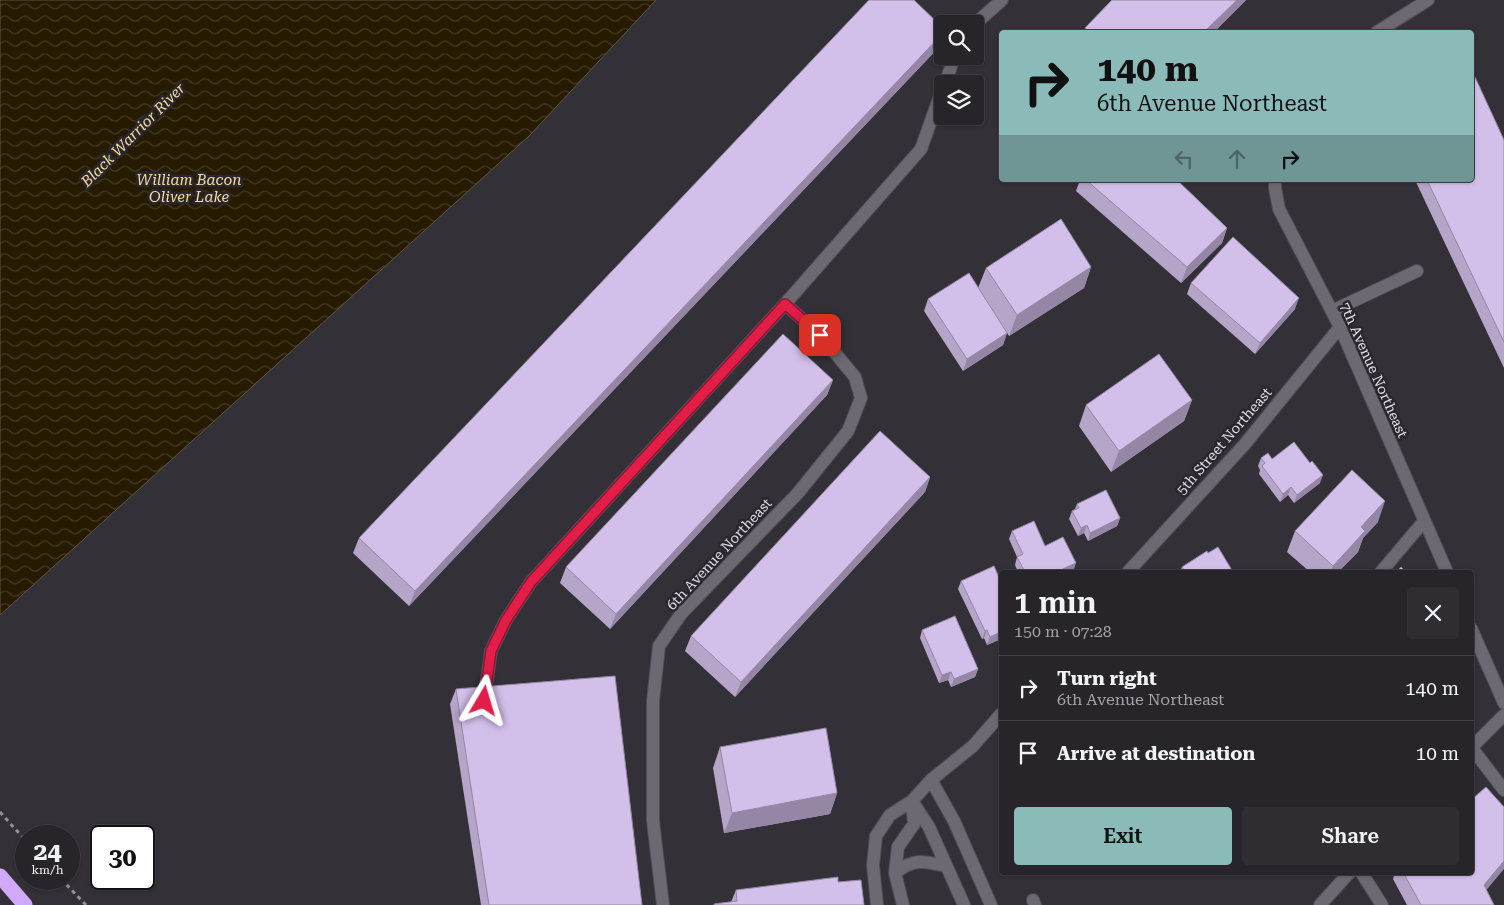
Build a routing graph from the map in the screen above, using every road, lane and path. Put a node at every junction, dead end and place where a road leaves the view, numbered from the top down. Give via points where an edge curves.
1 (1002, 0) edge
2 (1428, 0) edge
3 (984, 16) edge
4 (1380, 30) edge
5 (934, 114) edge
6 (1275, 182) edge
7 (1417, 271) dead end
8 (785, 304) junction
9 (1332, 311) junction
10 (1340, 327) junction
11 (1424, 521) junction
12 (1130, 570) edge
13 (1383, 570) edge
14 (1446, 570) edge
15 (1474, 635) edge
16 (484, 701) edge
17 (1504, 703) edge
18 (1504, 714) edge
19 (999, 716) edge
20 (1474, 745) edge
21 (1474, 752) edge
22 (931, 780) junction
23 (1504, 790) edge
24 (912, 801) junction
25 (0, 812) edge
26 (15, 829) edge
27 (946, 866) junction
28 (895, 873) junction
29 (1347, 875) edge
30 (1364, 875) edge
31 (0, 876) edge
32 (72, 890) edge
33 (25, 905) edge
34 (86, 905) edge
35 (663, 905) edge
36 (877, 905) edge
37 (903, 905) edge
38 (964, 905) edge
39 (991, 905) edge
40 (1320, 905) edge
41 (1382, 905) edge

1 - 3 street
2 - 4 street
5 - 8 street via 922,149
6 - 9 street, 7th Avenue Northeast via 1280,209
7 - 9 street
8 - 16 street via 531,582 506,620 491,651
8 - 35 street, 6th Avenue Northeast via 820,335 855,377 861,398 842,439 798,493 681,614 659,646 654,701 653,822
9 - 10 street, 7th Avenue Northeast
10 - 11 street, 7th Avenue Northeast
10 - 12 street, 5th Street Northeast via 1244,444
11 - 13 street
11 - 14 street, 7th Avenue Northeast
15 - 17 street
18 - 20 street
19 - 22 street via 972,746
21 - 23 street
22 - 24 street
22 - 39 street via 954,821
24 - 27 street via 929,827
24 - 28 street via 914,824 898,847
24 - 36 street via 890,815 876,836 873,865
25 - 26 path
27 - 28 street via 924,861 906,864
27 - 38 street
28 - 37 street
29 - 40 street
30 - 41 street
31 - 33 highway
32 - 34 path

